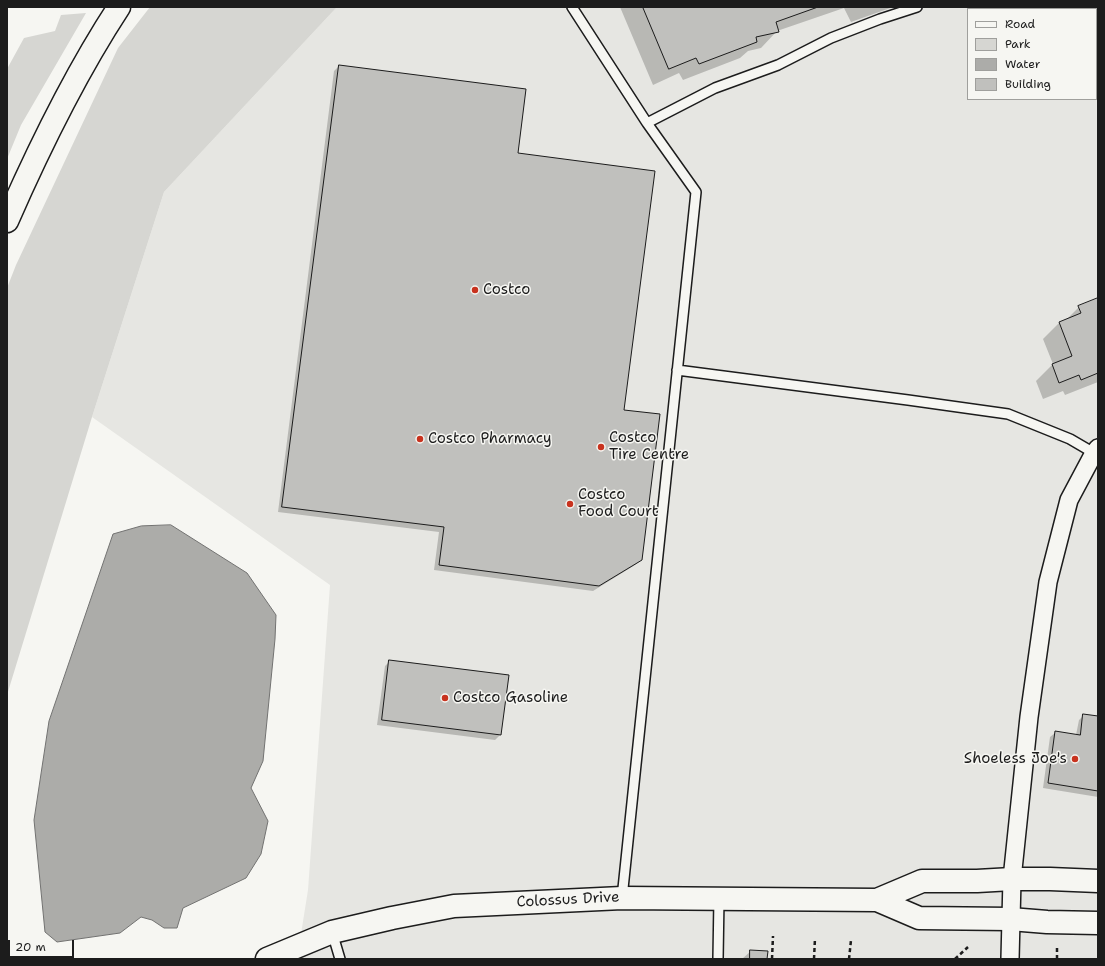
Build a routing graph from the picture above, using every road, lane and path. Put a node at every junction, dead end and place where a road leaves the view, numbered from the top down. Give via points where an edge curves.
1 (119, 7) edge
2 (572, 7) edge
3 (917, 7) edge
4 (647, 123) junction
5 (7, 221) edge
6 (677, 370) junction
7 (1096, 451) edge
8 (1012, 879) junction
9 (1098, 881) edge
10 (622, 898) junction
11 (719, 898) junction
12 (877, 900) junction
13 (1010, 919) junction
14 (1098, 923) edge
15 (332, 932) junction
16 (773, 936) dead end
17 (815, 938) dead end
18 (851, 940) dead end
19 (968, 947) dead end
20 (1057, 948) dead end
21 (267, 959) edge
22 (340, 959) edge
23 (718, 959) edge
24 (772, 959) edge
25 (814, 959) edge
26 (849, 959) edge
27 (955, 959) edge
28 (1010, 959) edge
29 (1058, 959) edge

1 - 5 main road via 63,104
2 - 4 lane
3 - 4 lane via 831,38 778,65 714,88
4 - 6 lane via 696,192
6 - 7 lane via 1008,414
6 - 10 lane
7 - 8 street via 1069,500 1048,582 1029,717
8 - 9 main road, Colossus Drive
8 - 12 main road, Colossus Drive via 922,881
8 - 13 street
10 - 11 main road, Colossus Drive
10 - 15 main road, Colossus Drive via 454,906
11 - 12 main road, Colossus Drive
11 - 23 lane
12 - 13 main road, Colossus Drive via 919,918
13 - 14 main road, Colossus Drive
13 - 28 street
15 - 21 main road, Colossus Drive
15 - 22 lane
16 - 24 path
17 - 25 path
18 - 26 path
19 - 27 path
20 - 29 path

